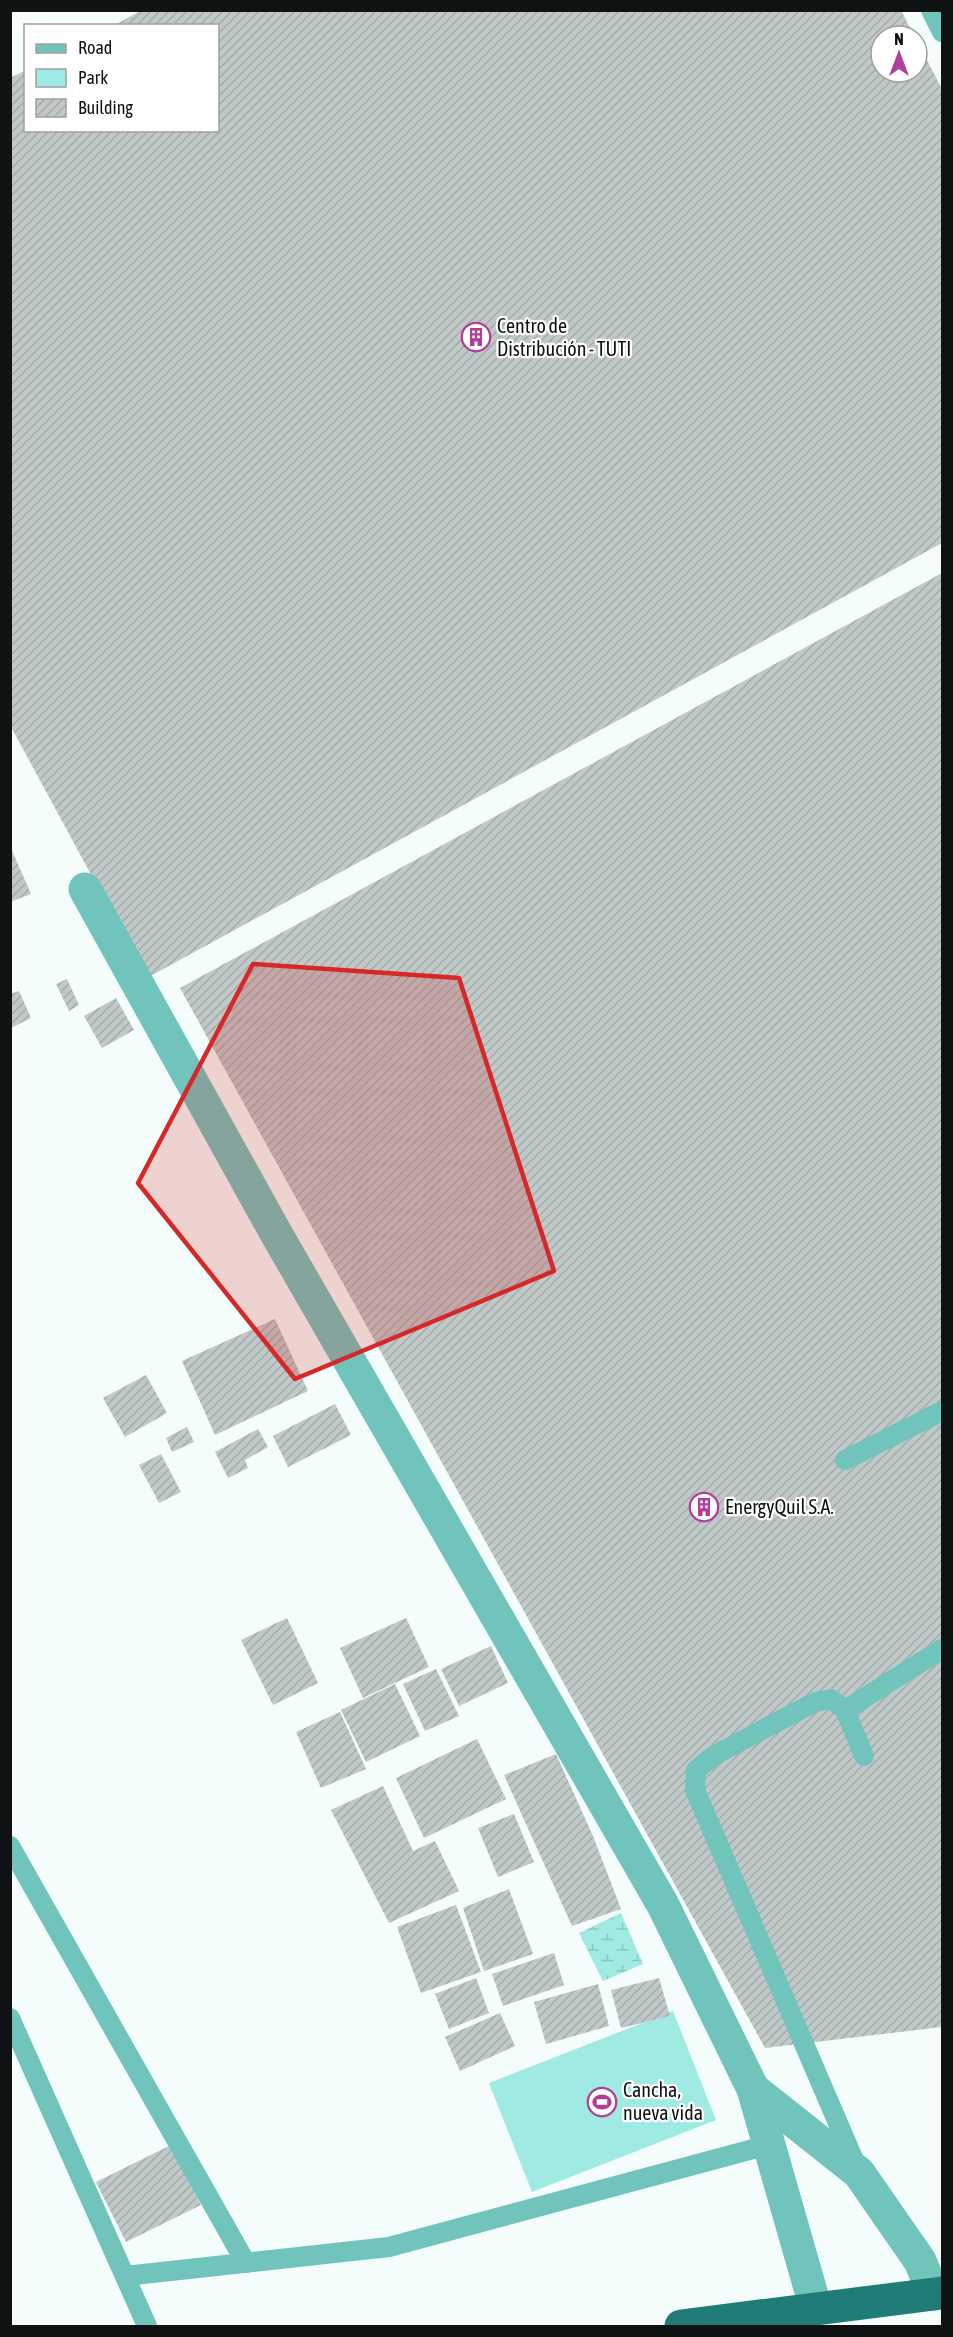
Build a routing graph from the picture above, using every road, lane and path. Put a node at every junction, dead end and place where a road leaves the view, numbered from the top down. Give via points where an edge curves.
1 (931, 10) edge
2 (942, 32) edge
3 (85, 889) dead end
4 (942, 1411) edge
5 (845, 1460) dead end
6 (942, 1649) edge
7 (844, 1710) junction
8 (864, 1756) dead end
9 (10, 1846) edge
10 (10, 2018) edge
11 (753, 2089) junction
12 (768, 2145) junction
13 (859, 2173) junction
14 (246, 2263) junction
15 (125, 2276) junction
16 (938, 2293) edge
17 (816, 2309) junction
18 (147, 2326) edge
19 (681, 2326) edge

1 - 2 lane
3 - 11 street via 277,1235 663,1905
4 - 5 lane
6 - 7 lane
7 - 8 lane
7 - 13 lane via 831,1699 814,1702 713,1756 696,1770 694,1790
9 - 14 lane
10 - 15 lane
11 - 12 street
11 - 13 street
12 - 14 lane via 389,2247
12 - 17 street
13 - 16 street
14 - 15 lane
15 - 18 lane
16 - 17 highway
17 - 19 highway

